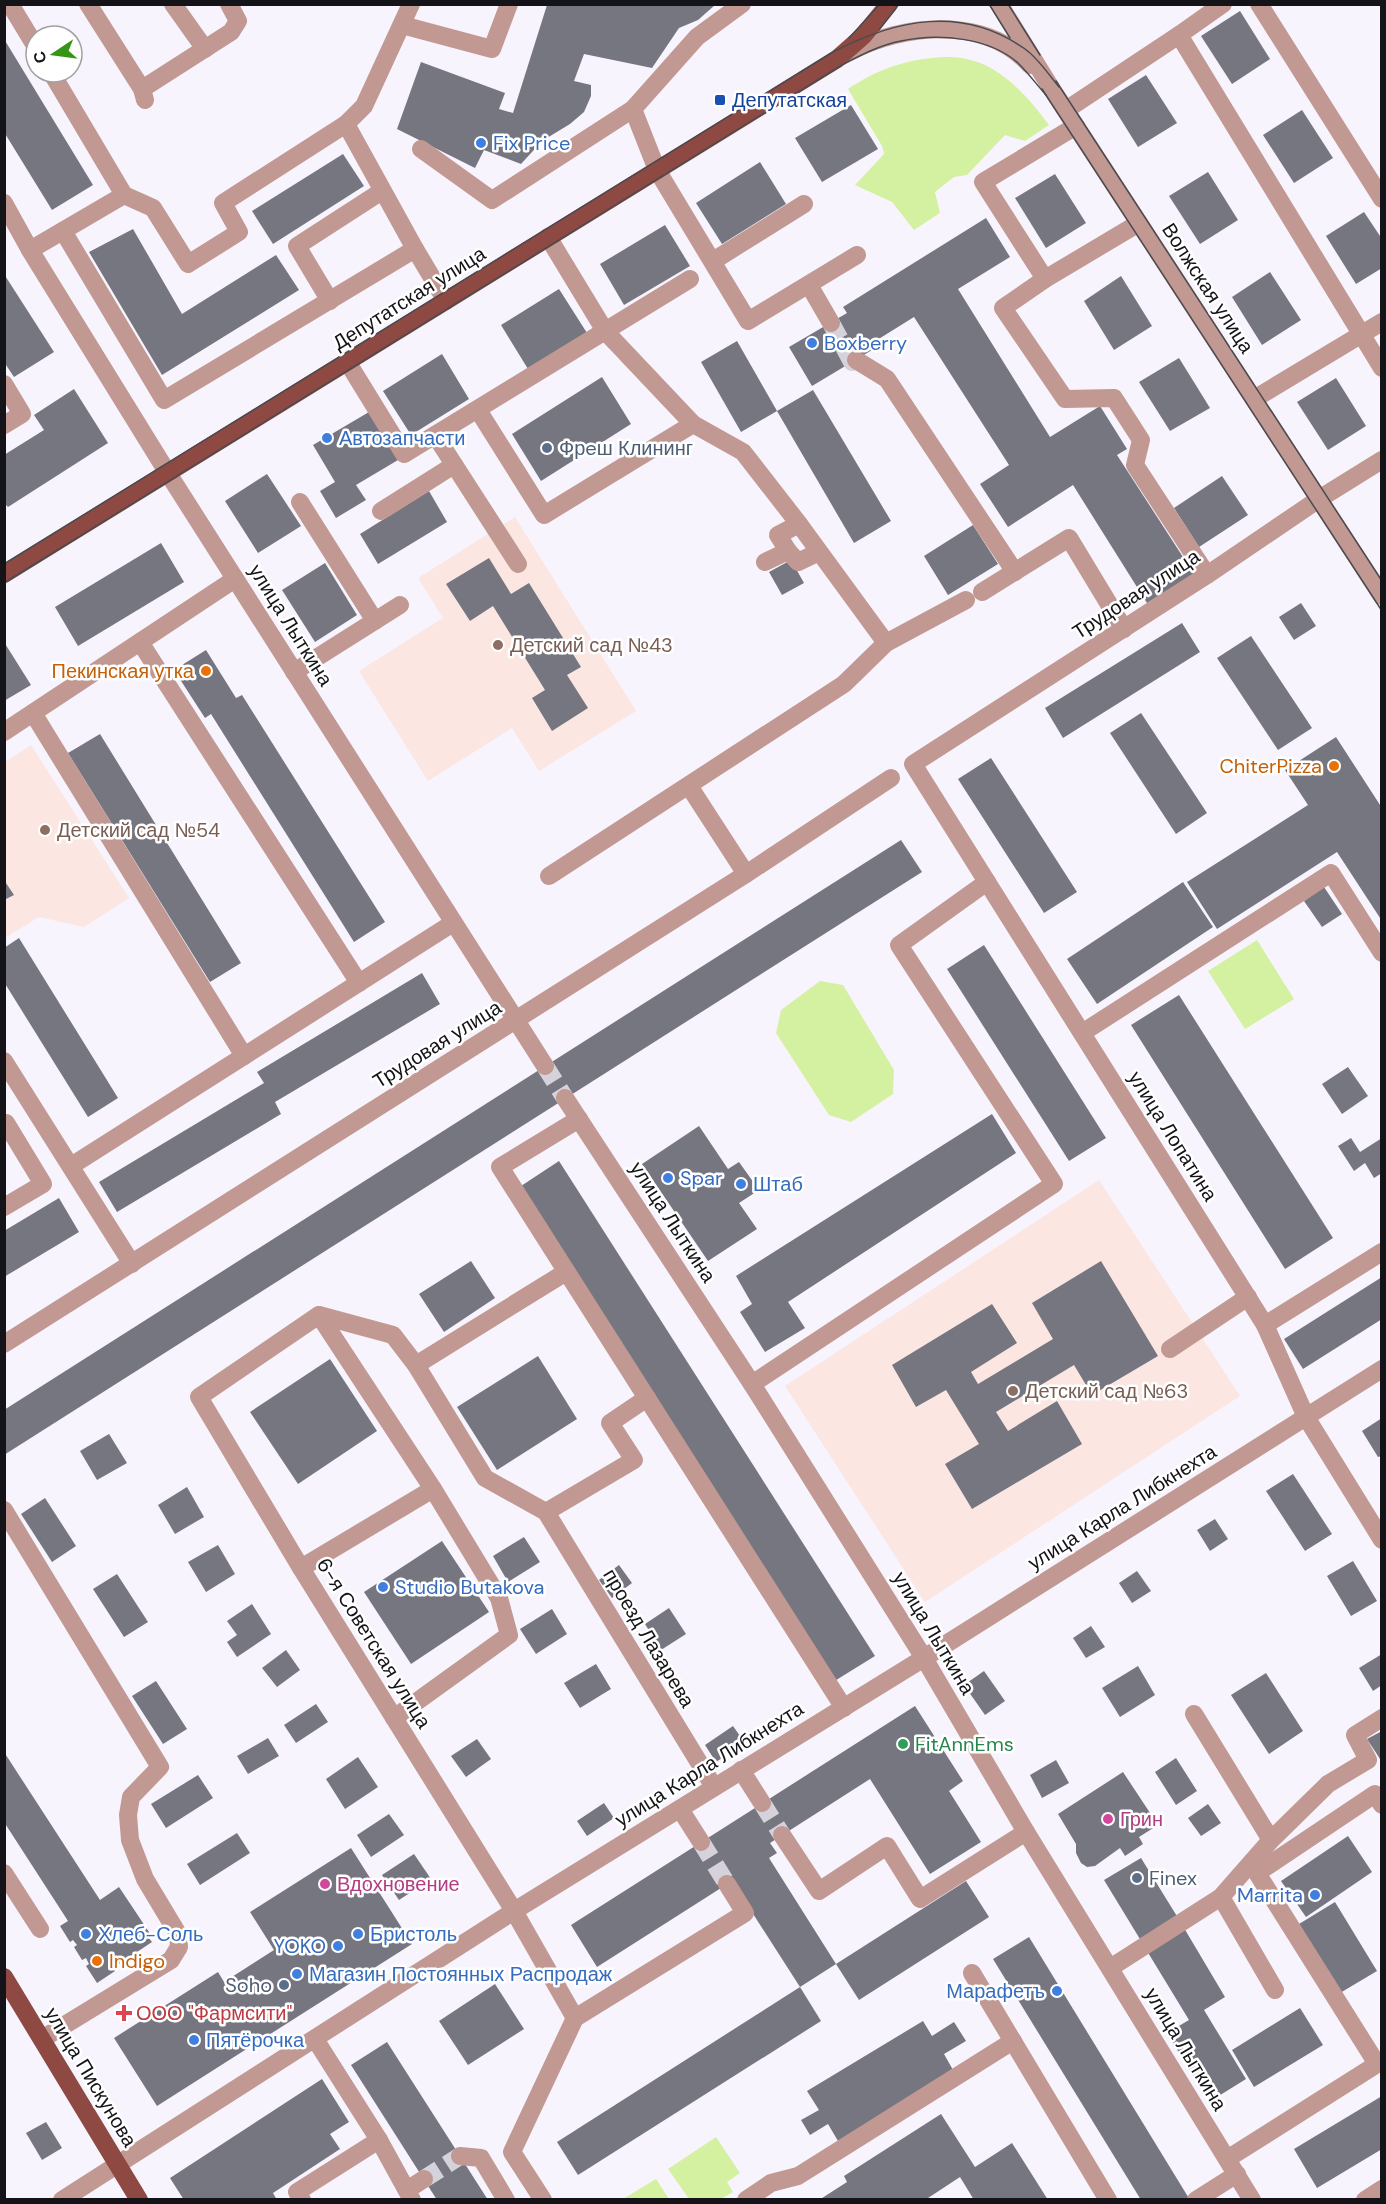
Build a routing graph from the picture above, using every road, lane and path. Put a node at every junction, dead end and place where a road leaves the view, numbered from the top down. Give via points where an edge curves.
1 (10, 4) edge
2 (88, 4) edge
3 (172, 4) edge
4 (228, 4) edge
5 (411, 4) edge
6 (509, 4) edge
7 (741, 4) edge
8 (889, 4) edge
9 (999, 4) edge
10 (1223, 4) edge
11 (1259, 4) edge
12 (402, 25) junction
13 (24, 27) edge
14 (1179, 35) junction
15 (205, 49) junction
16 (837, 58) junction
17 (58, 84) edge
18 (1053, 91) junction
19 (633, 109) junction
20 (1066, 111) junction
21 (346, 124) junction
22 (1076, 126) junction
23 (421, 149) dead end
24 (657, 170) junction
25 (382, 191) junction
26 (124, 195) junction
27 (1382, 199) edge
28 (804, 204) dead end
29 (7, 212) edge
30 (1138, 223) junction
31 (63, 231) junction
32 (548, 237) junction
33 (414, 249) junction
34 (30, 250) junction
35 (857, 255) dead end
36 (713, 261) junction
37 (690, 279) dead end
38 (1045, 279) junction
39 (809, 285) junction
40 (330, 301) junction
41 (446, 301) junction
42 (1382, 322) edge
43 (831, 323) tunnel mouth
44 (605, 331) junction
45 (1361, 334) junction
46 (856, 360) tunnel mouth
47 (348, 363) junction
48 (1382, 368) edge
49 (4, 384) edge
50 (1254, 399) junction
51 (478, 410) junction
52 (693, 424) junction
53 (4, 425) edge
54 (435, 435) junction
55 (1380, 463) edge
56 (454, 465) junction
57 (168, 473) junction
58 (1319, 499) junction
59 (300, 502) dead end
60 (381, 511) dead end
61 (799, 524) junction
62 (788, 551) junction
63 (819, 552) junction
64 (765, 562) dead end
65 (518, 564) dead end
66 (6, 571) edge
67 (1015, 572) junction
68 (1207, 575) junction
69 (235, 579) junction
70 (1382, 596) edge
71 (400, 605) dead end
72 (375, 621) junction
73 (1124, 629) junction
74 (140, 642) junction
75 (886, 643) junction
76 (294, 672) junction
77 (33, 713) junction
78 (4, 732) edge
79 (913, 764) joint
80 (891, 778) dead end
81 (689, 786) junction
82 (746, 874) junction
83 (549, 876) dead end
84 (987, 882) junction
85 (453, 923) junction
86 (1382, 953) edge
87 (359, 983) junction
88 (515, 1021) junction
89 (1082, 1033) junction
90 (244, 1056) junction
91 (4, 1061) edge
92 (544, 1066) tunnel mouth
93 (566, 1098) tunnel mouth
94 (579, 1119) junction
95 (4, 1124) edge
96 (71, 1166) junction
97 (4, 1207) edge
98 (1382, 1252) edge
99 (132, 1264) junction
100 (566, 1272) junction
101 (1248, 1298) junction
102 (319, 1315) junction
103 (1265, 1325) junction
104 (4, 1344) edge
105 (1170, 1349) dead end
106 (416, 1365) junction
107 (1382, 1369) edge
108 (752, 1384) junction
109 (647, 1398) junction
110 (1306, 1417) junction
111 (433, 1489) junction
112 (4, 1510) edge
113 (546, 1512) junction
114 (1382, 1540) edge
115 (301, 1568) junction
116 (924, 1658) junction
117 (844, 1707) junction
118 (1194, 1714) dead end
119 (394, 1718) junction
120 (1382, 1718) edge
121 (741, 1770) junction
122 (714, 1787) junction
123 (762, 1803) tunnel mouth
124 (1382, 1805) edge
125 (680, 1809) junction
126 (1026, 1832) junction
127 (782, 1835) tunnel mouth
128 (1271, 1840) junction
129 (701, 1842) tunnel mouth
130 (4, 1873) edge
131 (727, 1884) tunnel mouth
132 (1221, 1897) junction
133 (514, 1911) junction
134 (40, 1929) dead end
135 (1110, 1968) junction
136 (972, 1973) dead end
137 (4, 1977) edge
138 (1275, 1990) dead end
139 (575, 2018) junction
140 (42, 2039) junction
141 (315, 2039) junction
142 (1013, 2042) junction
143 (1379, 2062) edge
144 (379, 2140) junction
145 (460, 2156) dead end
146 (118, 2165) junction
147 (1232, 2167) junction
148 (424, 2179) tunnel mouth
149 (1382, 2189) edge
150 (410, 2195) edge
151 (62, 2199) edge
152 (139, 2199) edge
153 (302, 2199) edge
154 (506, 2199) edge
155 (543, 2199) edge
156 (746, 2199) edge
157 (1108, 2199) edge
158 (1196, 2199) edge
159 (1252, 2199) edge
160 (1365, 2199) edge

1 - 13 street
2 - 15 street via 144,95
3 - 15 street
4 - 15 street via 238,21 231,32
5 - 12 street
6 - 12 street via 492,49
7 - 19 street via 697,37
8 - 16 main road, Депутатская улица via 863,36
9 - 18 street, Волжская улица
10 - 14 street
11 - 27 street
12 - 21 street via 364,106
14 - 20 street
14 - 45 street
16 - 18 street, Депутатская улица via 868,42 900,33 964,32 993,39 1022,56
16 - 24 main road, Депутатская улица
17 - 26 street
18 - 20 street, Волжская улица
19 - 23 street via 492,200
19 - 24 street
20 - 22 street, Волжская улица
21 - 25 street
21 - 26 street via 223,203 239,232 188,264 153,208
22 - 30 street, Волжская улица
22 - 38 street via 983,182
24 - 32 main road, Депутатская улица
24 - 36 street
25 - 33 street
25 - 40 street via 297,246
26 - 31 street
28 - 36 street
29 - 34 street, улица Лыткина
30 - 38 street
30 - 50 street, Волжская улица
31 - 34 street
31 - 40 street via 165,400
32 - 41 main road, Депутатская улица
32 - 44 street
33 - 40 street
33 - 41 street
34 - 57 street, улица Лыткина
35 - 39 street
36 - 39 street via 748,321
37 - 44 street
38 - 68 street via 1002,308 1065,399 1114,398 1141,440 1135,465
39 - 43 street
41 - 47 main road, Депутатская улица
42 - 45 street
44 - 51 street
44 - 52 street
45 - 48 street
45 - 50 street
46 - 67 street via 887,379
47 - 54 street via 404,454
47 - 57 main road, Депутатская улица
49 - 53 street via 22,414
50 - 58 street, Волжская улица
51 - 52 street via 544,515
51 - 54 street
52 - 61 street via 743,452
54 - 56 street
55 - 58 street, Трудовая улица
56 - 60 street
56 - 65 street
57 - 66 main road, Депутатская улица
57 - 69 street, улица Лыткина
58 - 68 street, Трудовая улица
58 - 70 street, Волжская улица
59 - 72 street
61 - 62 street via 778,536
61 - 63 street
62 - 63 street via 798,562
62 - 64 street
63 - 75 street
67 - 73 street via 1069,538
67 - 75 street
68 - 73 street, Трудовая улица
69 - 74 street
69 - 76 street, улица Лыткина
71 - 72 street
72 - 76 street
73 - 79 street, Трудовая улица
74 - 77 street
74 - 87 street
75 - 81 street via 844,684
76 - 85 street, улица Лыткина
77 - 78 street
77 - 90 street
79 - 84 street, улица Лопатина
80 - 82 street, Трудовая улица
81 - 82 street
81 - 83 street
82 - 88 street, Трудовая улица
84 - 89 street, улица Лопатина
84 - 108 street via 899,945 1054,1184
85 - 87 street
85 - 88 street, улица Лыткина
86 - 89 street via 1331,873
87 - 90 street
88 - 92 street, улица Лыткина
88 - 99 street, Трудовая улица
89 - 101 street, улица Лопатина
90 - 96 street
91 - 96 street
93 - 94 street, улица Лыткина
94 - 100 street via 500,1167
94 - 108 street, улица Лыткина
95 - 97 street via 43,1184
96 - 99 street
98 - 103 street
99 - 104 street, Трудовая улица
100 - 106 street
100 - 109 street
101 - 103 street, улица Лопатина
101 - 105 street
102 - 106 street via 393,1335
102 - 111 street
102 - 115 street, 6-я Советская улица via 198,1397
103 - 110 street, улица Лопатина
106 - 113 street via 485,1478
107 - 110 street, улица Карла Либкнехта
108 - 116 street, улица Лыткина
109 - 113 street via 610,1423 634,1460
109 - 117 street
110 - 114 street, улица Лопатина
110 - 116 street, улица Карла Либкнехта
111 - 115 street
111 - 119 street via 499,1598 509,1635
112 - 140 street via 160,1767 131,1797 130,1840 145,1880 178,1934 179,1947 171,1960
113 - 122 street, проезд Лазарева
115 - 119 street, 6-я Советская улица
116 - 117 street, улица Карла Либкнехта
116 - 126 street, улица Лыткина
117 - 121 street, улица Карла Либкнехта
118 - 128 street
119 - 133 street, 6-я Советская улица
120 - 128 street via 1355,1735 1368,1760 1328,1784
121 - 122 street, улица Карла Либкнехта
121 - 123 street
122 - 125 street, улица Карла Либкнехта
124 - 143 street via 1375,1794 1257,1873
125 - 129 street
125 - 133 street, улица Карла Либкнехта
126 - 127 street via 920,1899 887,1846 819,1891
126 - 135 street, улица Лыткина
128 - 132 street
130 - 134 street
131 - 139 street via 745,1913
132 - 135 street
132 - 138 street
133 - 139 street, 6-я Советская улица
133 - 141 street, улица Карла Либкнехта
135 - 147 street, улица Лыткина
136 - 142 street
137 - 140 main road, улица Пискунова
139 - 155 street via 512,2152
140 - 146 main road, улица Пискунова
141 - 144 street
141 - 146 street, улица Карла Либкнехта
142 - 156 street via 798,2176 771,2183
142 - 157 street
143 - 147 street
144 - 150 street
144 - 153 street via 297,2192
145 - 154 street via 481,2158
146 - 151 street, улица Карла Либкнехта
146 - 152 main road, улица Пискунова
147 - 158 street
147 - 159 street, улица Лыткина
148 - 150 street
149 - 160 street

